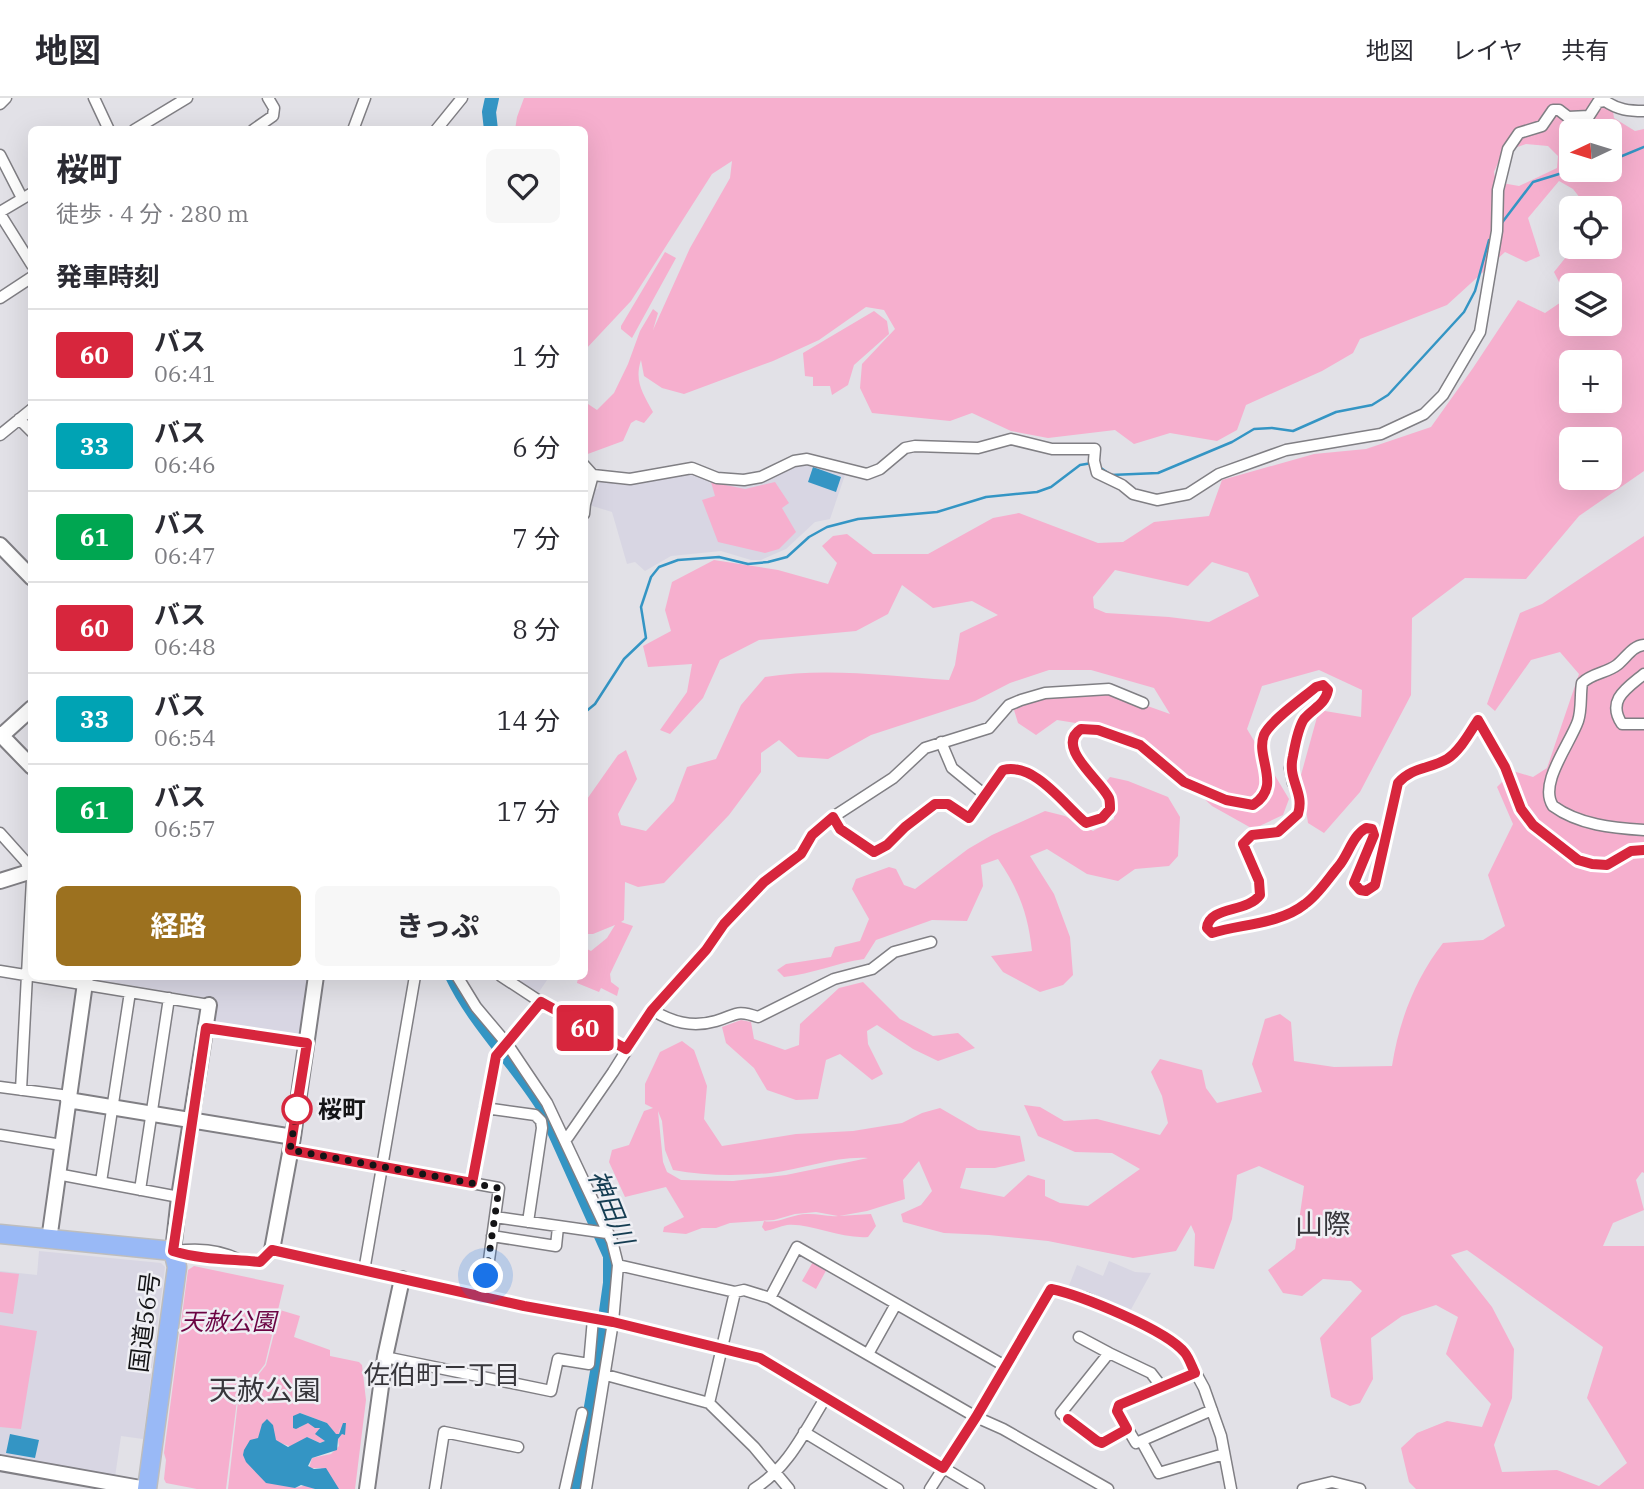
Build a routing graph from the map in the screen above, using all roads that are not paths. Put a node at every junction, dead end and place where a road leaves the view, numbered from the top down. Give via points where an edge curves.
1 (6, 98) edge
2 (93, 98) edge
3 (187, 98) edge
4 (268, 98) edge
5 (365, 98) edge
6 (462, 98) edge
7 (0, 104) edge
8 (1644, 111) edge
9 (107, 126) edge
10 (141, 126) edge
11 (259, 126) edge
12 (354, 126) edge
13 (439, 126) edge
14 (0, 155) edge
15 (27, 195) edge
16 (0, 213) edge
17 (28, 258) edge
18 (28, 280) edge
19 (0, 298) edge
20 (28, 412) edge
21 (19, 419) junction
22 (28, 428) edge
23 (0, 435) edge
24 (588, 469) edge
25 (593, 475) junction
26 (588, 493) edge
27 (0, 545) edge
28 (28, 574) edge
29 (1644, 645) edge
30 (1644, 674) edge
31 (1143, 703) dead end
32 (28, 711) edge
33 (1644, 724) edge
34 (1, 735) edge
35 (941, 741) junction
36 (28, 763) edge
37 (985, 795) junction
38 (833, 817) junction
39 (1644, 830) edge
40 (0, 834) edge
41 (1644, 850) edge
42 (28, 867) edge
43 (28, 876) edge
44 (0, 881) edge
45 (932, 942) dead end
46 (0, 971) edge
47 (28, 976) edge
48 (30, 980) edge
49 (315, 980) edge
50 (414, 980) edge
51 (459, 980) edge
52 (507, 980) edge
53 (86, 981) edge
54 (130, 992) junction
55 (169, 998) junction
56 (541, 1002) junction
57 (209, 1005) joint
58 (652, 1010) junction
59 (206, 1028) junction
60 (307, 1043) junction
61 (504, 1047) junction
62 (626, 1049) junction
63 (0, 1087) edge
64 (21, 1090) junction
65 (68, 1098) junction
66 (111, 1106) junction
67 (485, 1108) junction
68 (150, 1113) junction
69 (193, 1119) junction
70 (0, 1135) edge
71 (564, 1139) junction
72 (292, 1143) junction
73 (62, 1144) junction
74 (382, 1166) junction
75 (57, 1174) junction
76 (101, 1182) junction
77 (472, 1183) junction
78 (140, 1190) junction
79 (179, 1197) junction
80 (495, 1217) junction
81 (528, 1222) junction
82 (558, 1227) junction
83 (603, 1233) junction
84 (0, 1234) edge
85 (492, 1236) junction
86 (49, 1240) junction
87 (272, 1250) junction
88 (173, 1251) junction
89 (618, 1265) junction
90 (364, 1271) junction
91 (402, 1279) junction
92 (735, 1292) junction
93 (484, 1296) junction
94 (770, 1298) junction
95 (896, 1304) junction
96 (596, 1320) junction
97 (611, 1322) junction
98 (1079, 1337) dead end
99 (723, 1348) junction
100 (1109, 1353) junction
101 (868, 1354) junction
102 (385, 1357) junction
103 (1005, 1367) junction
104 (1195, 1373) junction
105 (606, 1375) junction
106 (1161, 1386) junction
107 (826, 1397) junction
108 (709, 1403) junction
109 (1212, 1409) junction
110 (582, 1413) dead end
111 (976, 1417) junction
112 (1127, 1429) junction
113 (804, 1432) junction
114 (1142, 1442) junction
115 (518, 1447) dead end
116 (1224, 1454) junction
117 (0, 1463) edge
118 (943, 1468) junction
119 (776, 1474) junction
120 (146, 1489) edge
121 (367, 1489) edge
122 (435, 1489) edge
123 (565, 1489) edge
124 (586, 1489) edge
125 (754, 1489) edge
126 (789, 1489) edge
127 (898, 1489) edge
128 (930, 1489) edge
129 (979, 1489) edge
130 (1108, 1489) edge
131 (1231, 1489) edge
132 (1303, 1489) edge
133 (1360, 1489) edge

1 - 7 street
2 - 9 street
3 - 10 street
4 - 11 street via 273,116
5 - 12 street
6 - 13 street
8 - 25 street via 1598,102 1589,116 1568,117 1553,110 1542,125 1518,133 1508,149 1498,190 1497,231 1480,332 1443,395 1424,414 1381,434 1286,450 1219,474 1188,494 1157,500 1133,494 1097,473 1096,449 1052,449 1011,439 978,448 905,448 867,474 807,459 744,480 717,478 692,468 630,479
14 - 15 street
15 - 16 street
16 - 17 street
18 - 19 street
20 - 21 street
21 - 22 street
21 - 23 street
24 - 25 street
25 - 26 street
27 - 28 street
29 - 39 street via 1636,646 1615,667 1582,683 1579,718 1548,792 1553,806 1577,818
30 - 33 street via 1622,692 1616,706 1622,724
31 - 35 street via 1109,689 1045,693 1009,705 989,728
32 - 34 street
34 - 36 street
35 - 37 street via 952,768
35 - 38 street
37 - 38 street via 969,818 948,804 935,804 874,852 840,829
37 - 41 street via 1003,770 1013,767 1036,778 1086,823 1102,818 1110,809 1110,799 1076,756 1072,744 1081,729 1140,745 1184,782 1226,800 1253,805 1267,791 1263,737 1269,725 1323,685 1327,697 1304,719 1290,768 1299,793 1298,814 1278,832 1252,835 1243,844 1260,895 1248,906 1210,918 1207,928 1212,933 1268,922 1305,905 1366,828 1374,835 1354,883 1366,891 1375,885 1398,783 1417,768 1447,759 1478,720 1533,825 1578,860 1592,864 1607,865 1631,851
38 - 58 street via 812,835 801,854 764,882 724,924
40 - 42 street
43 - 44 street
45 - 58 street via 894,952 872,969 834,979 758,1017 742,1012 713,1022 684,1024
46 - 47 street
48 - 64 street
49 - 60 street
50 - 74 street
51 - 61 street
52 - 56 street
53 - 54 street
53 - 65 street
54 - 55 street
54 - 66 street
55 - 57 street
55 - 68 street
56 - 61 street
56 - 62 street
57 - 59 street
58 - 62 street
59 - 60 street
59 - 69 street
60 - 72 street
61 - 67 street
61 - 71 street via 542,1095
62 - 71 street
63 - 64 street
64 - 65 street
65 - 66 street
65 - 73 street
66 - 68 street
66 - 76 street
67 - 77 street
67 - 81 street via 535,1115 541,1121
68 - 69 street
68 - 78 street
69 - 72 street
69 - 79 street
70 - 73 street
71 - 83 street
72 - 74 street
72 - 87 street
73 - 75 street
74 - 77 street
74 - 90 street
75 - 76 street
75 - 86 street
76 - 78 street
77 - 80 street via 499,1188
78 - 79 street
79 - 88 street
80 - 81 street
80 - 85 street
81 - 82 street
82 - 83 street
82 - 85 street via 555,1246
83 - 89 street via 612,1241
84 - 86 highway, 国道56号
85 - 93 street
86 - 88 highway, 国道56号
87 - 88 street via 260,1262 191,1257
87 - 90 street
88 - 120 highway, 国道56号 via 177,1267
89 - 92 street
89 - 97 street
90 - 91 street
91 - 93 street
91 - 102 street
92 - 94 street
92 - 99 street
93 - 96 street
94 - 95 street via 797,1247
94 - 101 street
95 - 101 street
95 - 103 street
96 - 97 street
96 - 102 street via 589,1364 558,1359 551,1391
97 - 99 street
97 - 105 street
98 - 100 street
99 - 107 street via 760,1358
99 - 108 street
100 - 106 street via 1151,1373
100 - 112 street via 1061,1413 1102,1443
101 - 111 street
102 - 121 street
103 - 104 street via 1051,1289 1086,1298 1163,1334 1185,1353
103 - 111 street
104 - 106 street
104 - 109 street
105 - 108 street
105 - 124 street
106 - 112 street via 1119,1405 1117,1411
107 - 113 street
107 - 118 street
108 - 119 street
109 - 114 street
109 - 116 street
110 - 123 street
111 - 118 street
111 - 130 street
112 - 114 street via 1136,1443
113 - 119 street
113 - 127 street
114 - 116 street via 1159,1474
115 - 122 street via 444,1432
116 - 131 street
117 - 120 street
118 - 128 street
118 - 129 street
119 - 125 street
119 - 126 street
132 - 133 street via 1332,1482

